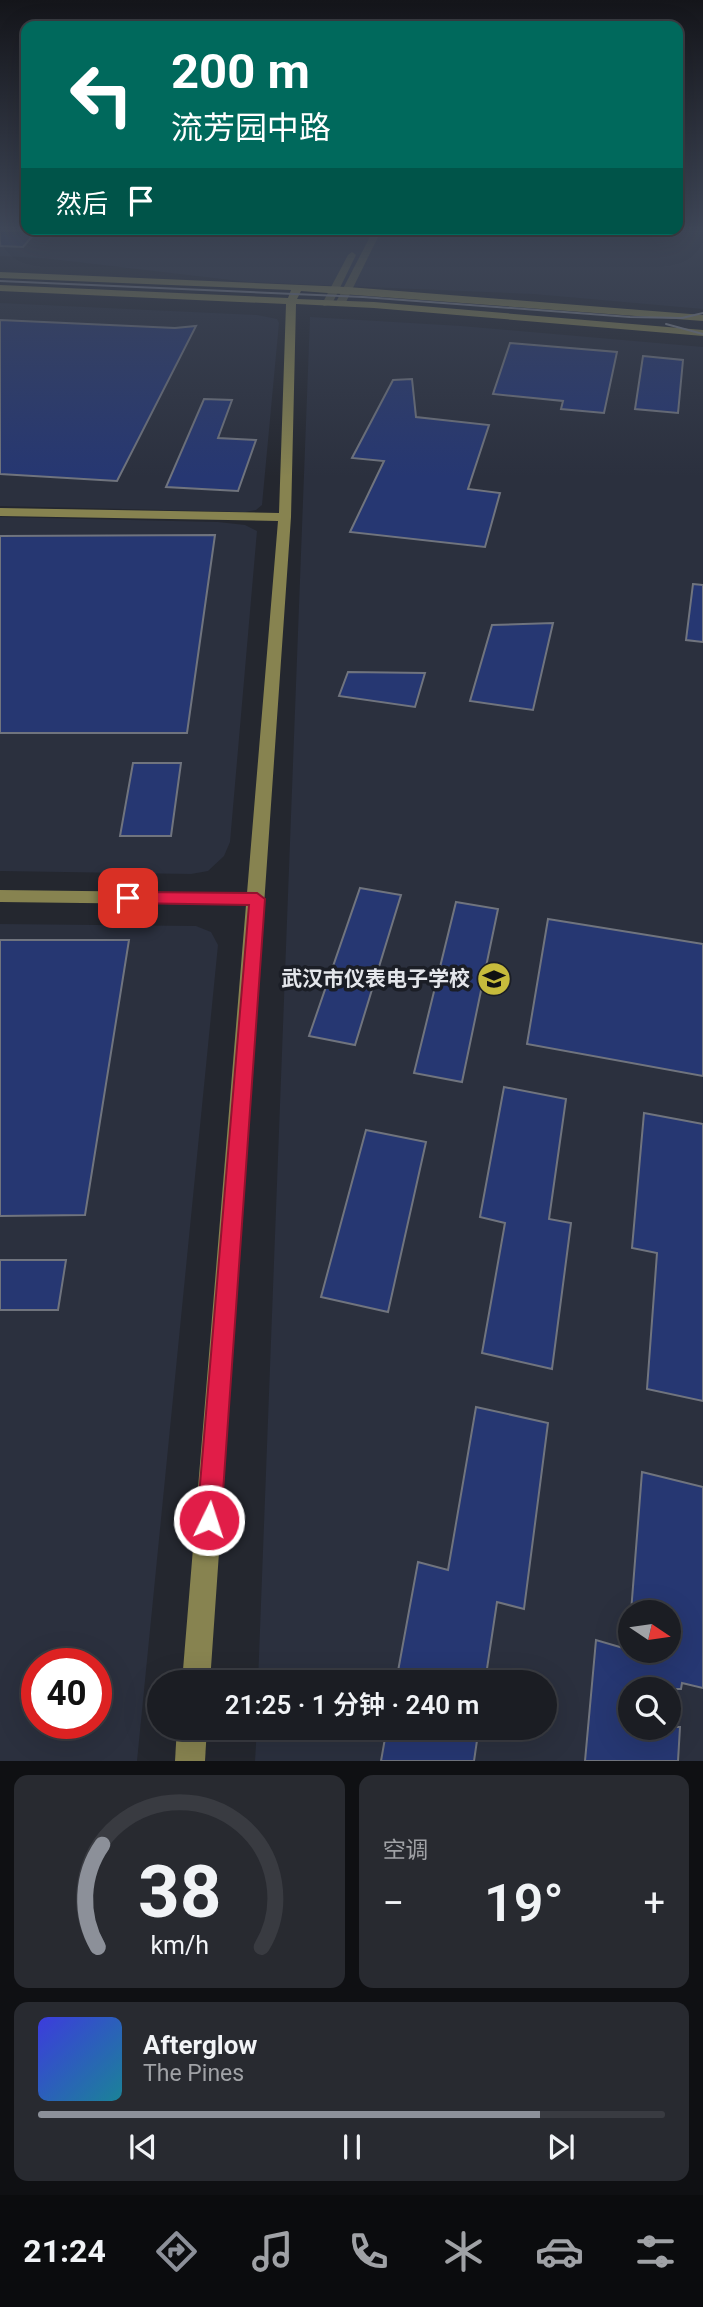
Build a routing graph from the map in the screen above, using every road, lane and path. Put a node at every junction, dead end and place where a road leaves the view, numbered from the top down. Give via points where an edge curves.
1 (293, 313) edge
2 (485, 313) edge
3 (642, 313) edge
4 (703, 318) edge
5 (703, 333) edge
6 (0, 512) edge
7 (285, 517) junction
8 (0, 896) edge
9 (257, 899) junction
10 (197, 1670) edge
11 (191, 1740) edge
12 (190, 1761) edge

1 - 7 main road
2 - 5 main road
3 - 4 main road
6 - 7 main road
7 - 9 main road
8 - 9 main road
9 - 10 main road
11 - 12 main road

